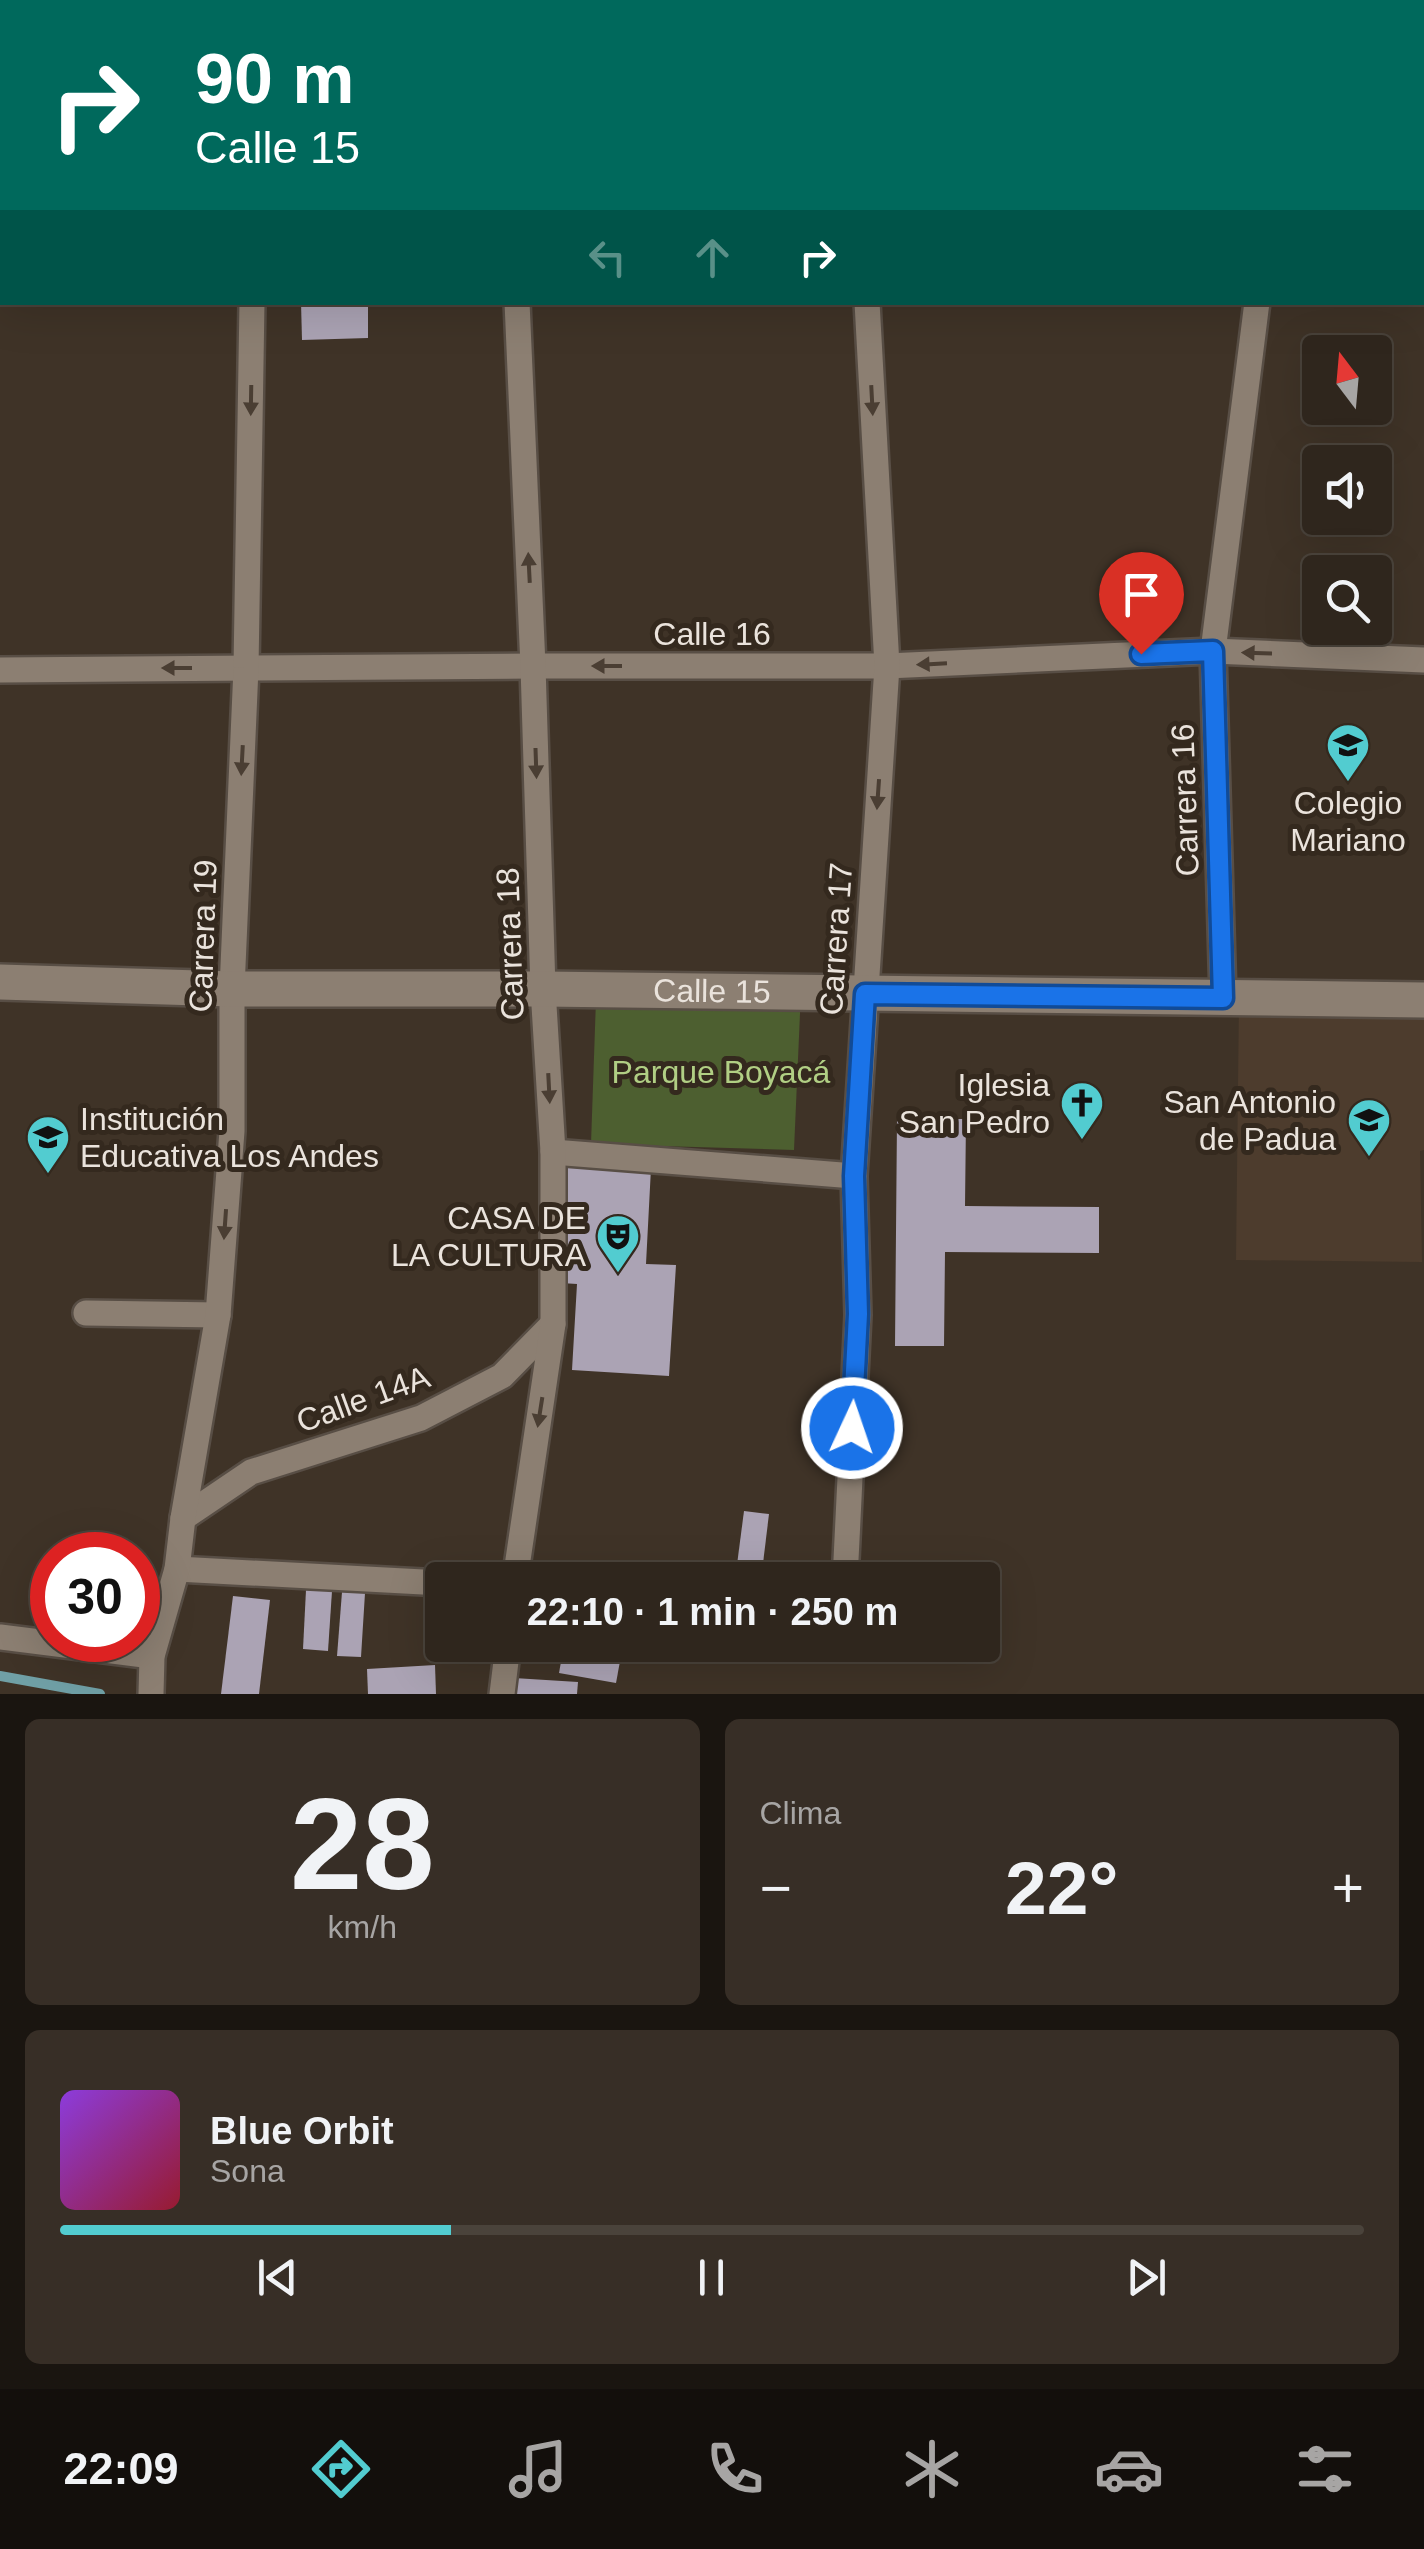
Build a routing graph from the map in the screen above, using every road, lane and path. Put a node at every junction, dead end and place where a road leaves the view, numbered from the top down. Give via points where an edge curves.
1 (252, 305) edge
2 (516, 305) edge
3 (867, 305) edge
4 (1257, 305) edge
5 (1213, 651) junction
6 (1424, 660) edge
7 (533, 666) junction
8 (887, 666) junction
9 (246, 668) junction
10 (0, 670) edge
11 (0, 982) edge
12 (232, 989) junction
13 (544, 989) junction
14 (865, 994) junction
15 (1223, 998) junction
16 (1424, 1000) edge
17 (553, 1152) junction
18 (854, 1176) junction
19 (86, 1313) dead end
20 (218, 1315) junction
21 (554, 1324) junction
22 (182, 1518) junction
23 (518, 1562) edge
24 (846, 1562) edge
25 (177, 1569) junction
26 (425, 1582) edge
27 (160, 1628) edge
28 (0, 1637) edge
29 (30, 1641) edge
30 (152, 1662) edge
31 (506, 1662) edge
32 (150, 1689) edge
33 (502, 1694) edge

1 -> 9 street, Carrera 19
7 -> 2 street, Carrera 18
3 -> 8 street, Carrera 17
4 - 5 street, Carrera 16
6 -> 5 street, Calle 16
5 -> 8 street, Calle 16
5 - 15 street, Carrera 16
8 -> 7 street, Calle 16
7 - 9 street, Calle 16
7 -> 13 street, Carrera 18
8 -> 14 street, Carrera 17
9 -> 10 street, Calle 16
9 -> 12 street, Carrera 19
11 - 12 main road, Calle 15
12 - 13 main road, Calle 15
12 -> 20 street, Carrera 19 via 232,1131
13 - 14 main road, Calle 15
13 -> 17 street, Carrera 18
14 - 15 main road, Calle 15
14 - 18 street, Carrera 17
15 - 16 main road, Calle 15
17 - 18 street
17 - 21 street, Carrera 18
18 - 24 street, Carrera 17 via 858,1314
19 - 20 street
20 - 22 street, Carrera 19
21 - 22 street, Calle 14A via 502,1376 421,1418 251,1472
21 -> 23 street, Carrera 18
22 - 25 street, Carrera 19
25 - 26 street
25 - 27 street, Carrera 19
28 - 29 street
30 - 32 street, Carrera 19
31 - 33 street

